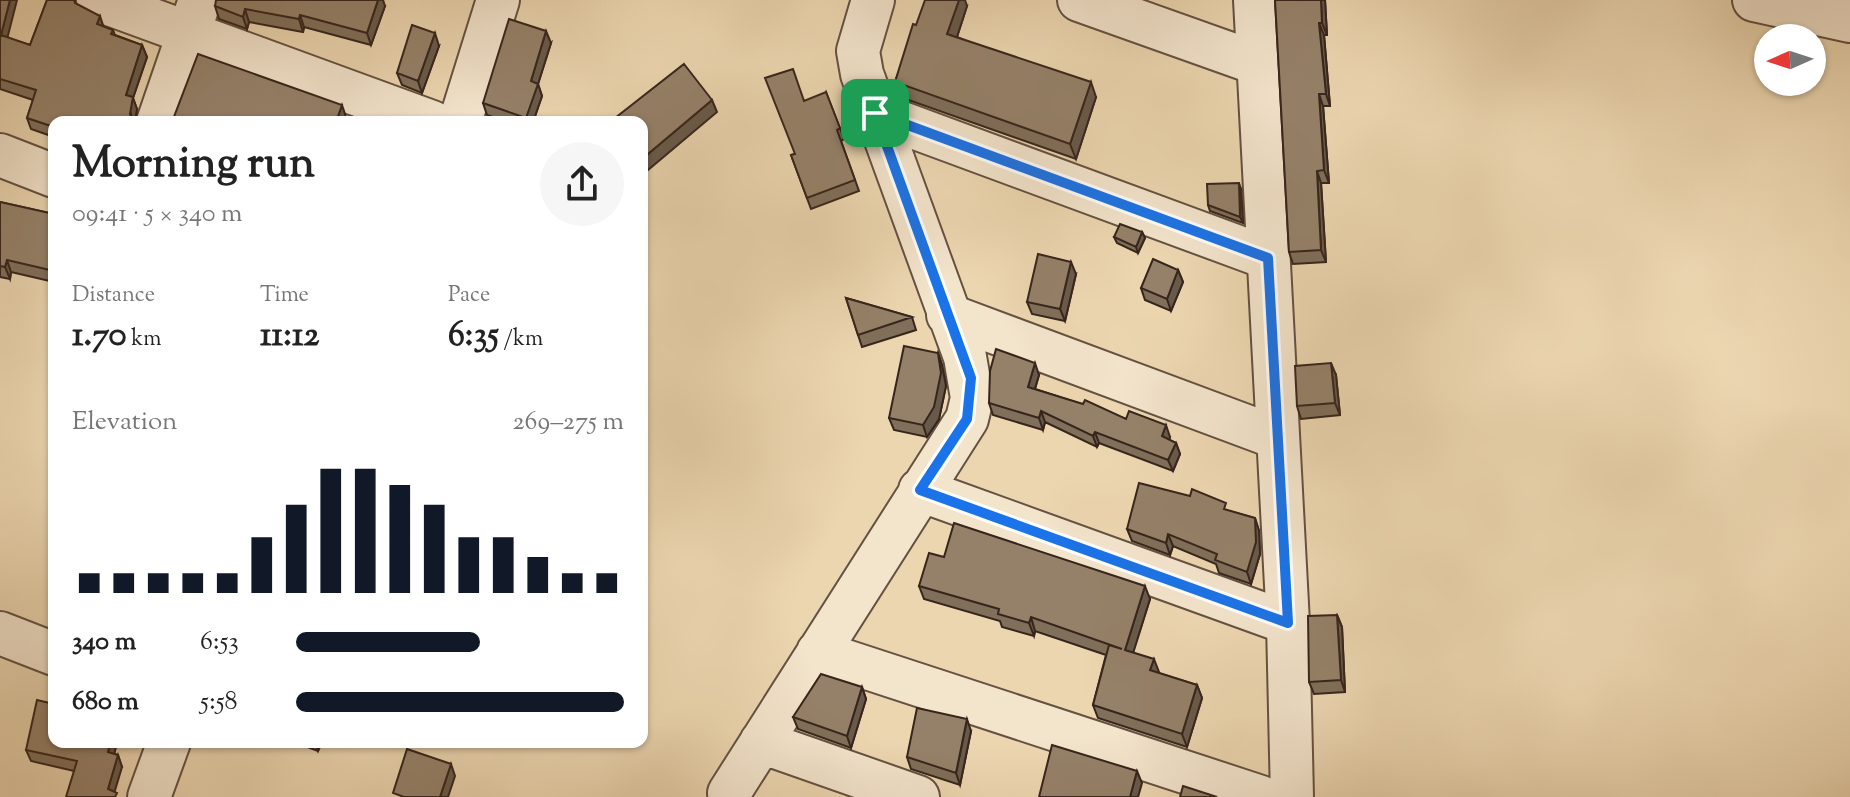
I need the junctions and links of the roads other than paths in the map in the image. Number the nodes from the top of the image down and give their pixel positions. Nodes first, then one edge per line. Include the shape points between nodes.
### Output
1 (98, 0) edge
2 (498, 0) edge
3 (873, 0) edge
4 (1079, 0) edge
5 (1255, 0) edge
6 (1754, 0) edge
7 (194, 17) edge
8 (1850, 21) edge
9 (1256, 63) junction
10 (875, 113) junction
11 (160, 116) edge
12 (418, 116) edge
13 (462, 116) edge
14 (0, 155) edge
15 (48, 174) edge
16 (1268, 258) junction
17 (948, 315) junction
18 (1278, 438) junction
19 (920, 490) junction
20 (1288, 623) junction
21 (0, 633) edge
22 (48, 652) edge
23 (818, 652) junction
24 (761, 742) junction
25 (167, 748) edge
26 (729, 793) dead end
27 (149, 797) edge
28 (918, 797) edge
29 (1261, 797) edge
30 (1292, 797) edge

1 - 7 street
2 - 13 street
3 - 10 street via 858,51
4 - 9 street
5 - 9 street
6 - 8 street
7 - 11 street
7 - 12 street
9 - 16 street
10 - 16 street
10 - 17 street
14 - 15 street
16 - 18 street
17 - 18 street
17 - 19 street via 968,367 972,398 967,419
18 - 20 street
19 - 20 street
19 - 23 street
20 - 30 street
21 - 22 street
23 - 24 street
23 - 29 street
24 - 26 street
24 - 28 street
25 - 27 street

